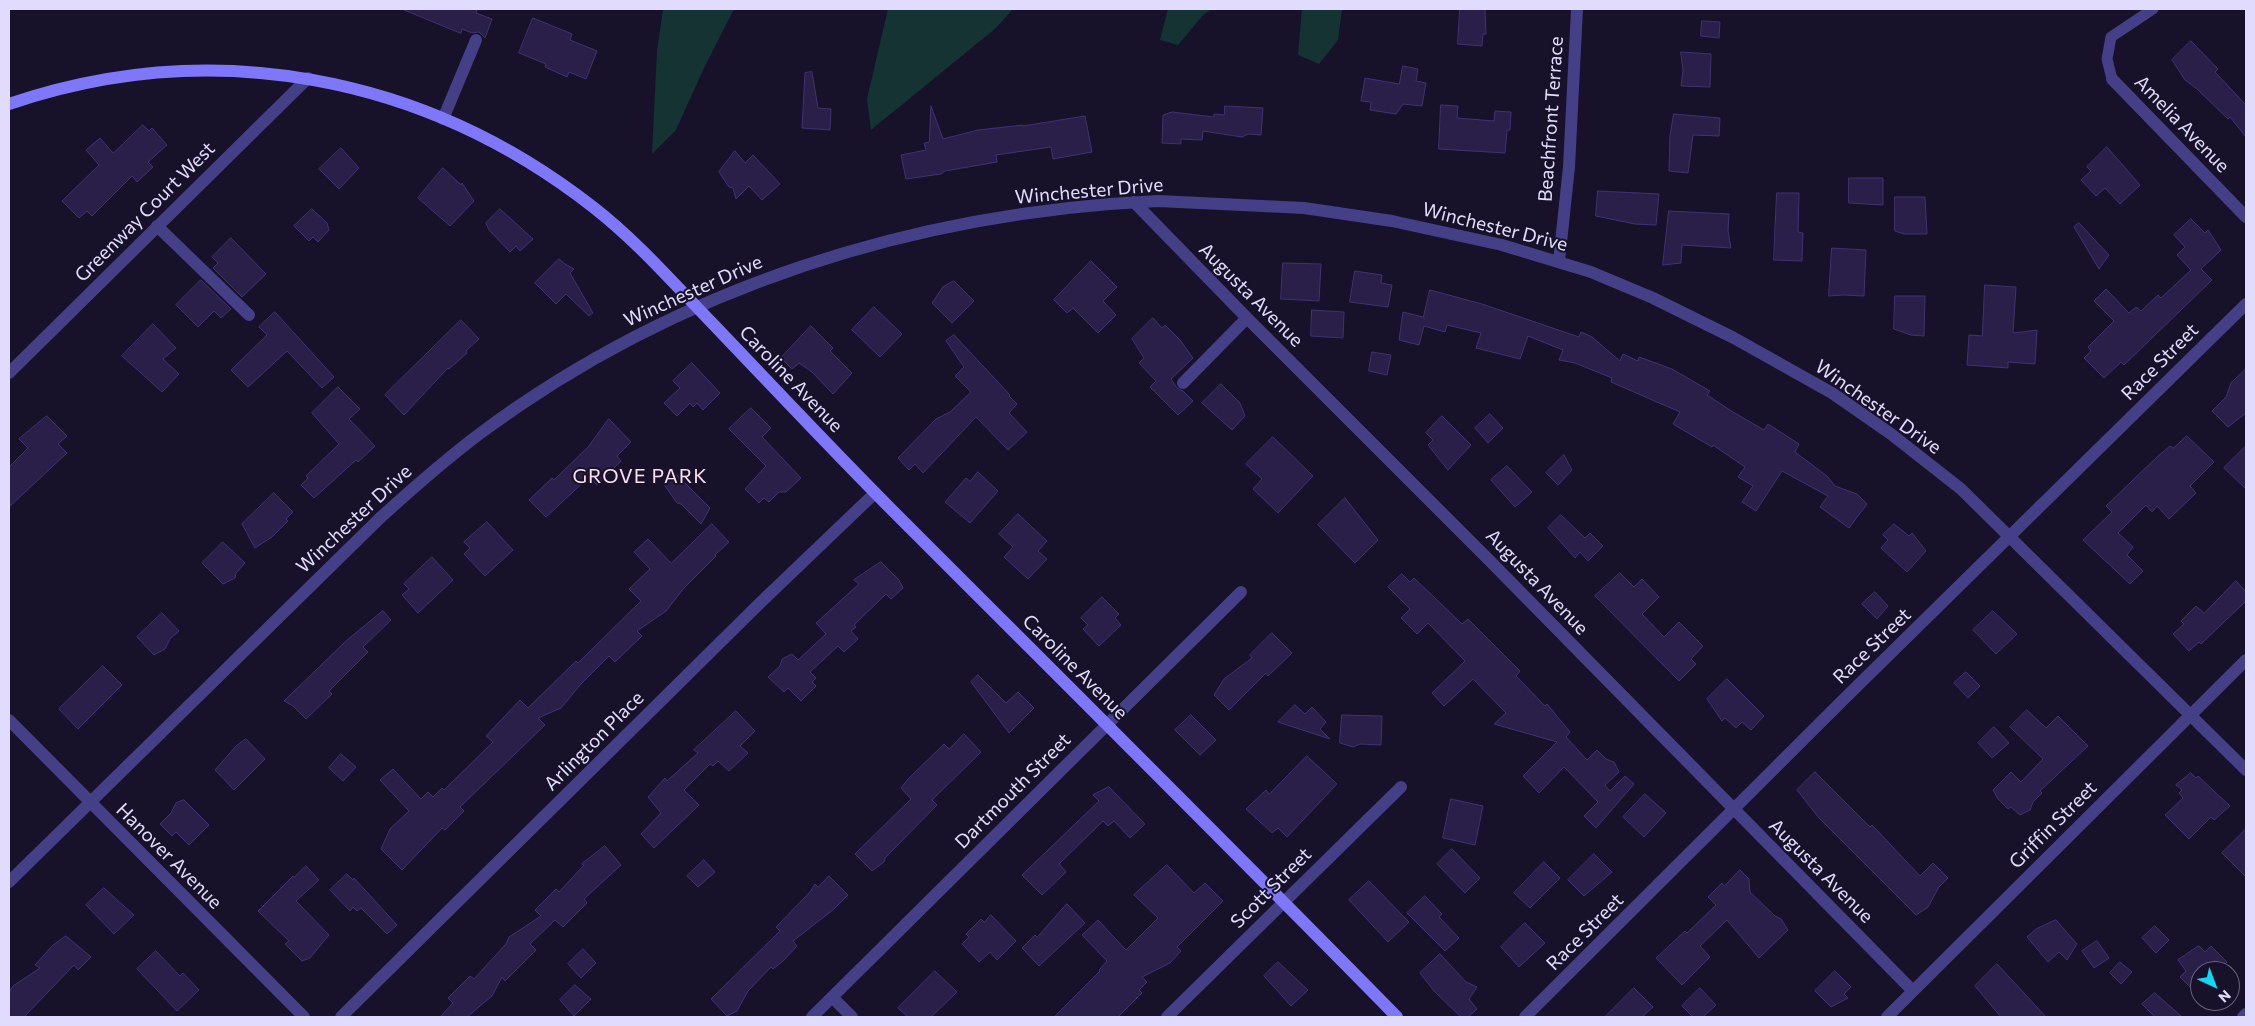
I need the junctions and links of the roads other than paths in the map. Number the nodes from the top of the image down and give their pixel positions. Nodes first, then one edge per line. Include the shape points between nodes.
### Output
1 (1576, 9) edge
2 (2153, 9) edge
3 (476, 40) dead end
4 (308, 78) junction
5 (2112, 79) joint
6 (9, 104) edge
7 (444, 119) junction
8 (1134, 202) junction
9 (2246, 217) edge
10 (157, 226) junction
11 (1558, 261) junction
12 (2246, 304) edge
13 (696, 306) junction
14 (249, 315) dead end
15 (1247, 318) junction
16 (9, 373) edge
17 (1183, 383) dead end
18 (875, 493) junction
19 (2010, 538) junction
20 (1241, 592) dead end
21 (2246, 660) edge
22 (2190, 715) junction
23 (9, 720) edge
24 (1106, 725) junction
25 (2246, 770) edge
26 (1401, 786) dead end
27 (89, 802) junction
28 (1734, 810) junction
29 (9, 882) edge
30 (1284, 902) junction
31 (1912, 990) junction
32 (832, 997) junction
33 (2246, 1014) edge
34 (304, 1017) edge
35 (341, 1017) edge
36 (812, 1017) edge
37 (852, 1017) edge
38 (1167, 1017) edge
39 (1397, 1017) edge
40 (1525, 1017) edge
41 (1887, 1017) edge
42 (2243, 1017) edge

1 - 11 street, Beachfront Terrace via 1569,166
2 - 5 lane via 2111,37 2107,59
3 - 7 street
4 - 6 street, Caroline Avenue via 184,70 81,83
4 - 7 street, Caroline Avenue via 355,89
4 - 10 street, Greenway Court West
5 - 9 street, Amelia Avenue
7 - 13 street, Caroline Avenue via 549,175 595,208 646,252
8 - 11 street, Winchester Drive via 1304,208 1392,221
8 - 13 street, Winchester Drive via 1051,210 908,236 769,277
8 - 15 street, Augusta Avenue
10 - 14 street
10 - 16 street, Greenway Court West
11 - 19 street, Winchester Drive via 1653,298 1734,338 1832,394 1890,434 1961,490
12 - 19 street, Race Street
13 - 18 street, Caroline Avenue
13 - 27 street, Winchester Drive via 565,377 483,432 430,473
15 - 17 street
15 - 28 street, Augusta Avenue
18 - 24 street, Caroline Avenue
18 - 35 street, Arlington Place
19 - 22 street, Winchester Drive
19 - 28 street, Race Street
20 - 24 street, Dartmouth Street
21 - 22 street, Griffin Street
22 - 25 street, Winchester Drive
22 - 31 street, Griffin Street
23 - 27 street, Hanover Avenue
24 - 30 street, Caroline Avenue
24 - 32 street, Dartmouth Street
26 - 30 street, Scott Street
27 - 29 street, Winchester Drive
27 - 34 street, Hanover Avenue
28 - 31 street, Augusta Avenue
28 - 40 street, Race Street
30 - 38 street, Scott Street
30 - 39 street, Caroline Avenue
31 - 41 street, Griffin Street
32 - 36 street, Dartmouth Street
32 - 37 street
33 - 42 street

